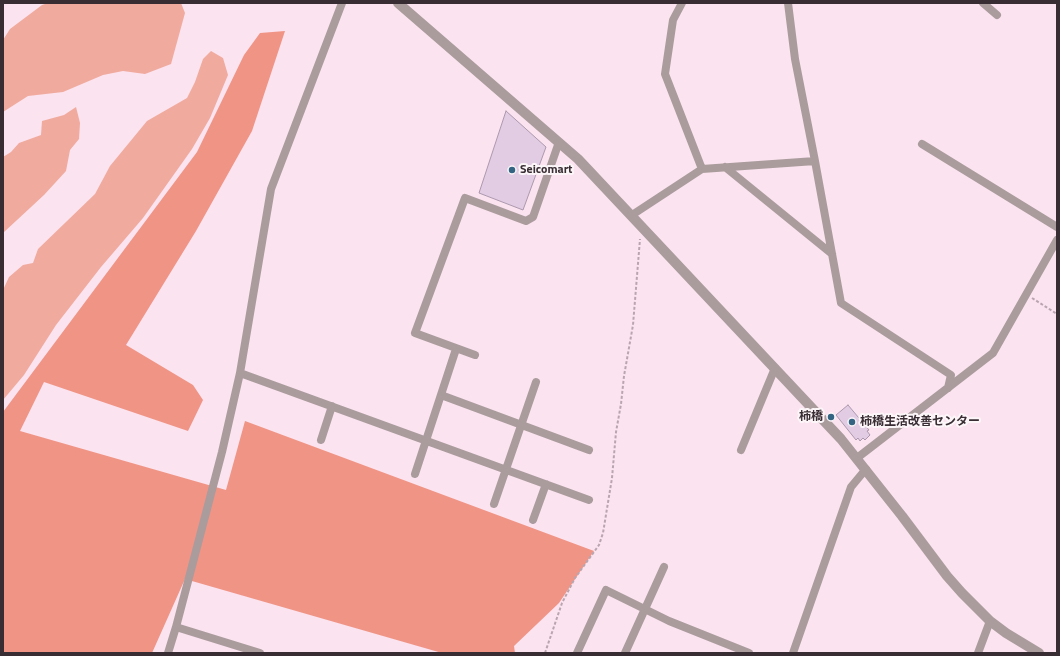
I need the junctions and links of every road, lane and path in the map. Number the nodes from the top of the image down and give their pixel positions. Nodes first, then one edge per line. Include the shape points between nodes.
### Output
1 (342, 3) edge
2 (398, 3) edge
3 (682, 3) edge
4 (788, 3) edge
5 (983, 3) edge
6 (997, 15) dead end
7 (559, 142) junction
8 (922, 144) dead end
9 (816, 161) junction
10 (725, 167) junction
11 (702, 169) junction
12 (632, 216) junction
13 (640, 224) junction
14 (1057, 227) edge
15 (1057, 240) edge
16 (832, 254) junction
17 (1026, 294) junction
18 (1057, 314) edge
19 (456, 349) junction
20 (475, 355) dead end
21 (775, 368) junction
22 (240, 372) junction
23 (536, 382) dead end
24 (948, 388) junction
25 (441, 394) junction
26 (332, 406) junction
27 (522, 424) junction
28 (321, 440) dead end
29 (426, 440) junction
30 (589, 450) dead end
31 (741, 450) dead end
32 (857, 458) junction
33 (866, 469) junction
34 (506, 470) junction
35 (415, 474) dead end
36 (546, 484) junction
37 (589, 500) dead end
38 (494, 504) dead end
39 (533, 520) dead end
40 (664, 567) dead end
41 (646, 609) junction
42 (990, 621) junction
43 (176, 627) junction
44 (168, 653) edge
45 (260, 653) edge
46 (545, 653) edge
47 (577, 653) edge
48 (625, 653) edge
49 (749, 653) edge
50 (793, 653) edge
51 (978, 653) edge
52 (1038, 653) edge

1 - 22 street via 271,189
2 - 7 street
3 - 11 street via 673,20 665,74
4 - 9 street via 795,59
5 - 6 street
7 - 12 street
7 - 19 street via 533,217 526,221 465,198 415,333
8 - 14 street
9 - 10 street
9 - 16 street
10 - 11 street
10 - 16 street
11 - 12 street
12 - 13 street
13 - 21 street
13 - 46 path via 632,325 603,533 599,545 575,578 562,603
15 - 17 street
16 - 24 street via 841,303 951,375
17 - 18 path
17 - 24 street via 993,353
19 - 20 street
19 - 25 street
21 - 31 street
21 - 32 street
22 - 26 street
22 - 43 street via 222,452
23 - 27 street
24 - 32 street
25 - 27 street
25 - 29 street
26 - 28 street
26 - 29 street
27 - 30 street
27 - 34 street
29 - 34 street
29 - 35 street
32 - 33 street
33 - 42 street via 947,576
33 - 50 street via 851,486
34 - 36 street
34 - 38 street
36 - 37 street
36 - 39 street
40 - 41 street
41 - 47 street via 606,590
41 - 48 street
41 - 49 street
42 - 51 street
42 - 52 street
43 - 44 street
43 - 45 street

